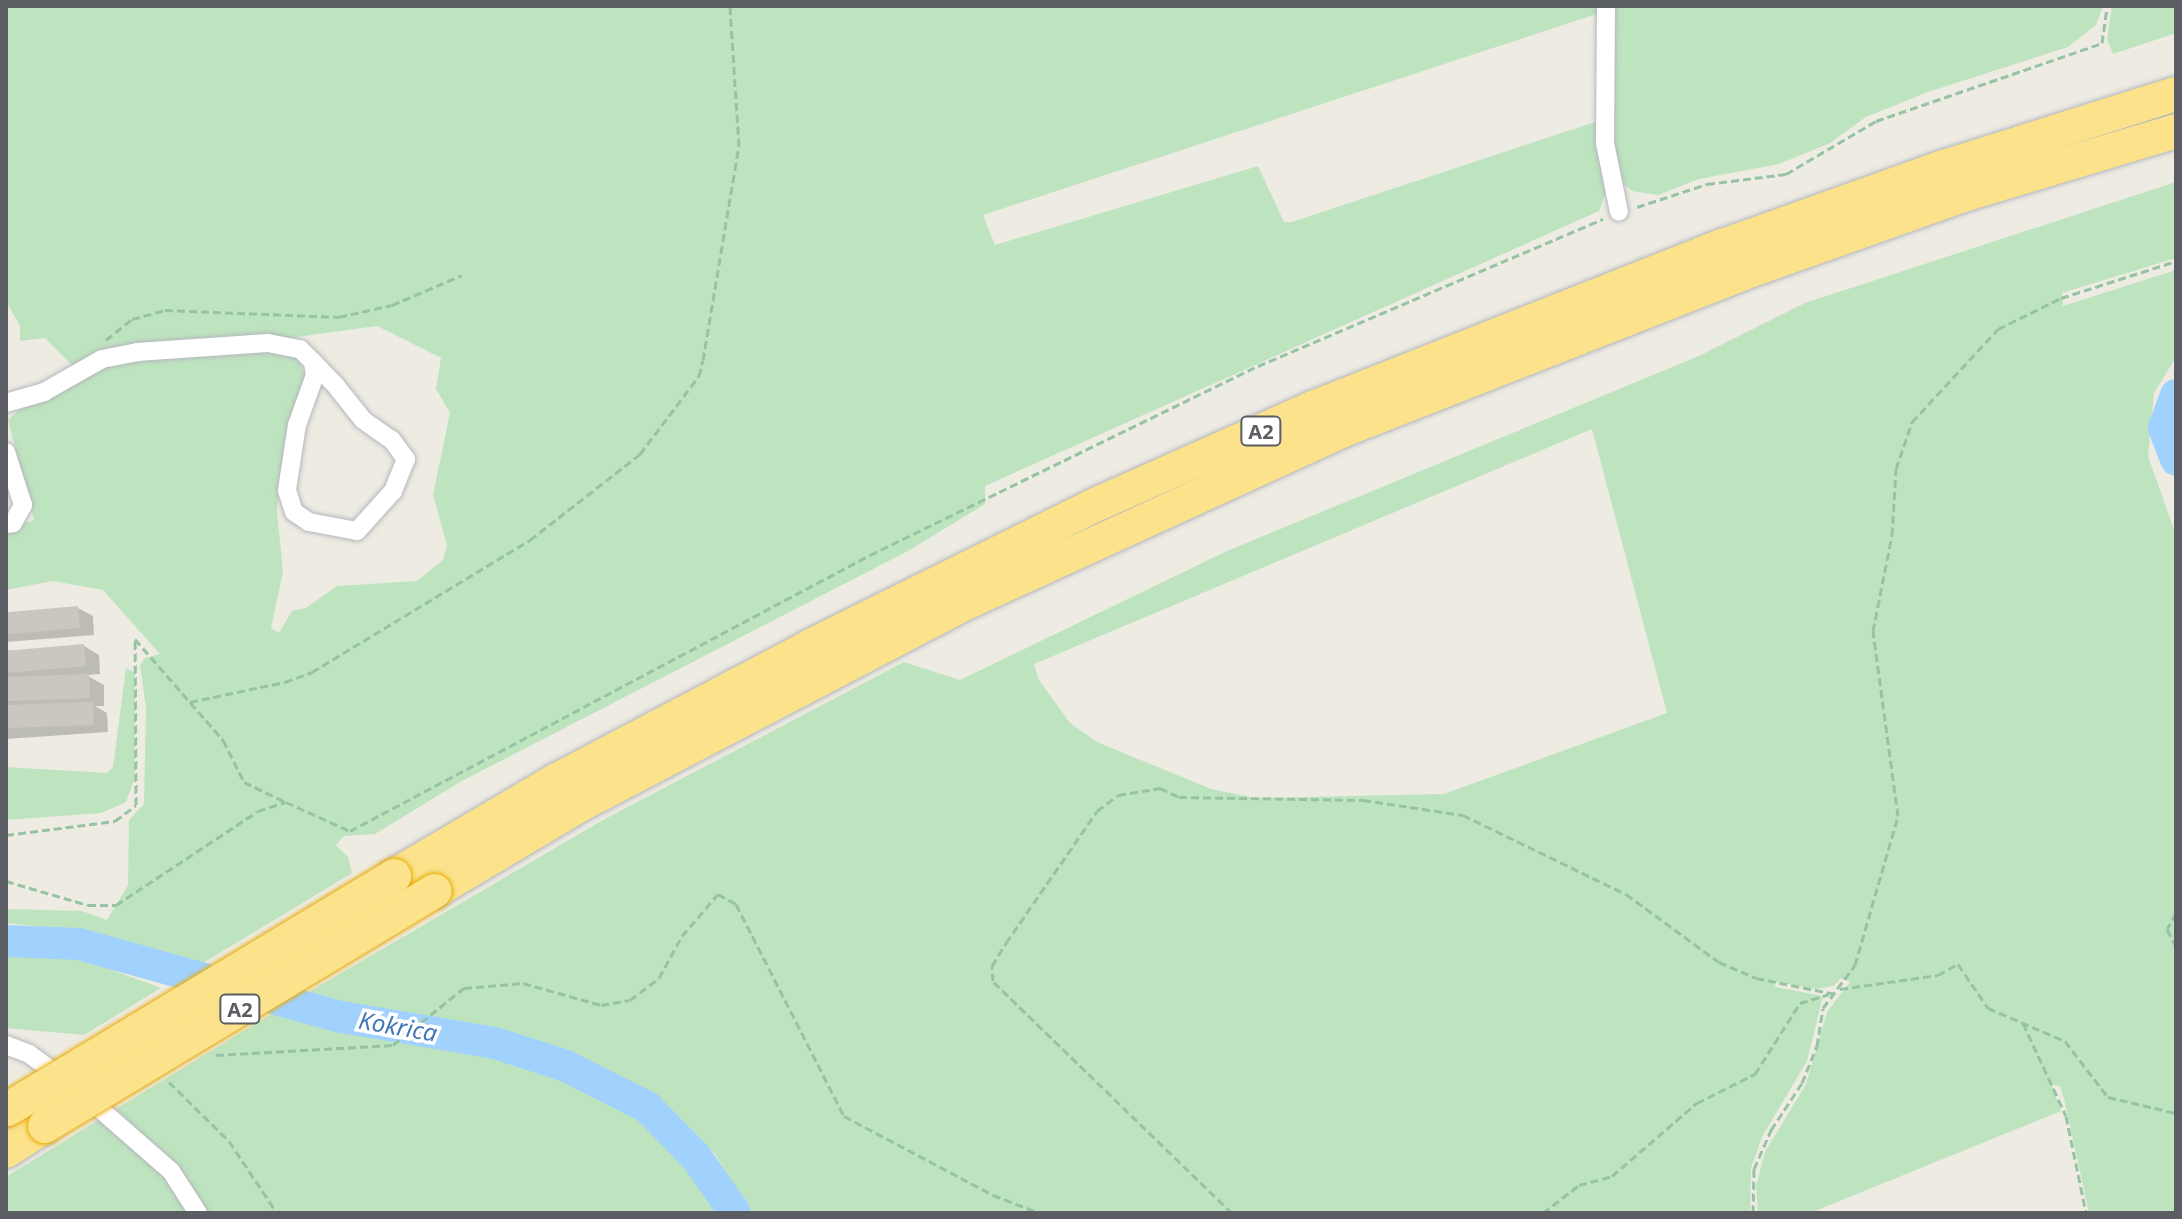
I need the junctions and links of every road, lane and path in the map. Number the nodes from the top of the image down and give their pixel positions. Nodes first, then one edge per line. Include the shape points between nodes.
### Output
1 (730, 6) edge
2 (1606, 6) edge
3 (2107, 6) edge
4 (2176, 94) edge
5 (2176, 131) edge
6 (1619, 212) junction
7 (2176, 261) edge
8 (462, 275) dead end
9 (313, 362) junction
10 (78, 368) junction
11 (6, 403) edge
12 (6, 452) edge
13 (6, 524) edge
14 (190, 702) junction
15 (286, 802) junction
16 (6, 835) edge
17 (6, 881) edge
18 (2176, 913) edge
19 (2176, 947) edge
20 (1838, 989) junction
21 (1834, 994) junction
22 (2023, 1023) junction
23 (6, 1045) edge
24 (214, 1055) dead end
25 (162, 1076) dead end
26 (7, 1110) edge
27 (2176, 1113) edge
28 (6, 1151) edge
29 (198, 1213) edge
30 (277, 1213) edge
31 (1040, 1213) edge
32 (1232, 1213) edge
33 (1543, 1213) edge
34 (1753, 1213) edge
35 (2086, 1213) edge

1 - 14 path via 739,146 703,360 699,376 640,454 530,540 312,672
2 - 6 street via 1605,143
3 - 6 path via 2102,43 1876,121 1786,174 1707,184
4 - 26 highway, A2, bridge via 1944,167 1723,246 1313,408 1095,505 559,779
5 - 28 highway, A2, bridge via 1966,194 1760,267 1346,429 970,601 585,802
6 - 15 path via 1258,366 884,548 376,820 350,831
7 - 20 path via 2061,298 1998,329 1912,422 1896,469 1892,535 1873,631 1898,816 1855,965
8 - 10 path via 392,305 339,317 165,310 132,319
9 - 9 street via 315,375 297,425 287,490 294,512 309,522 357,531 393,491 406,459 392,440 363,420
9 - 10 street via 300,349 268,343 137,352
10 - 11 street via 44,392
12 - 13 street via 23,505 13,523
14 - 15 path via 223,740 244,782
14 - 16 path via 135,639 136,805 115,821
15 - 17 path via 223,832 116,905 88,905
18 - 19 path via 2167,929
20 - 21 path
20 - 22 path via 1938,975 1958,964 1988,1008
21 - 32 path via 1756,978 1719,962 1626,894 1463,815 1363,800 1179,797 1160,788 1118,795 1097,811 1006,943 992,966 993,981
21 - 33 path via 1800,1003 1755,1074 1697,1103 1612,1176 1579,1185
21 - 34 path via 1823,1008 1817,1046 1802,1083 1771,1130 1754,1169
22 - 27 path via 2065,1041 2108,1097
22 - 35 path via 2062,1104
23 - 29 street via 29,1054 112,1116 171,1171
24 - 31 path via 393,1045 464,988 523,983 601,1005 630,1000 659,978 682,936 718,894 736,904 844,1116 993,1195
25 - 30 path via 229,1141

